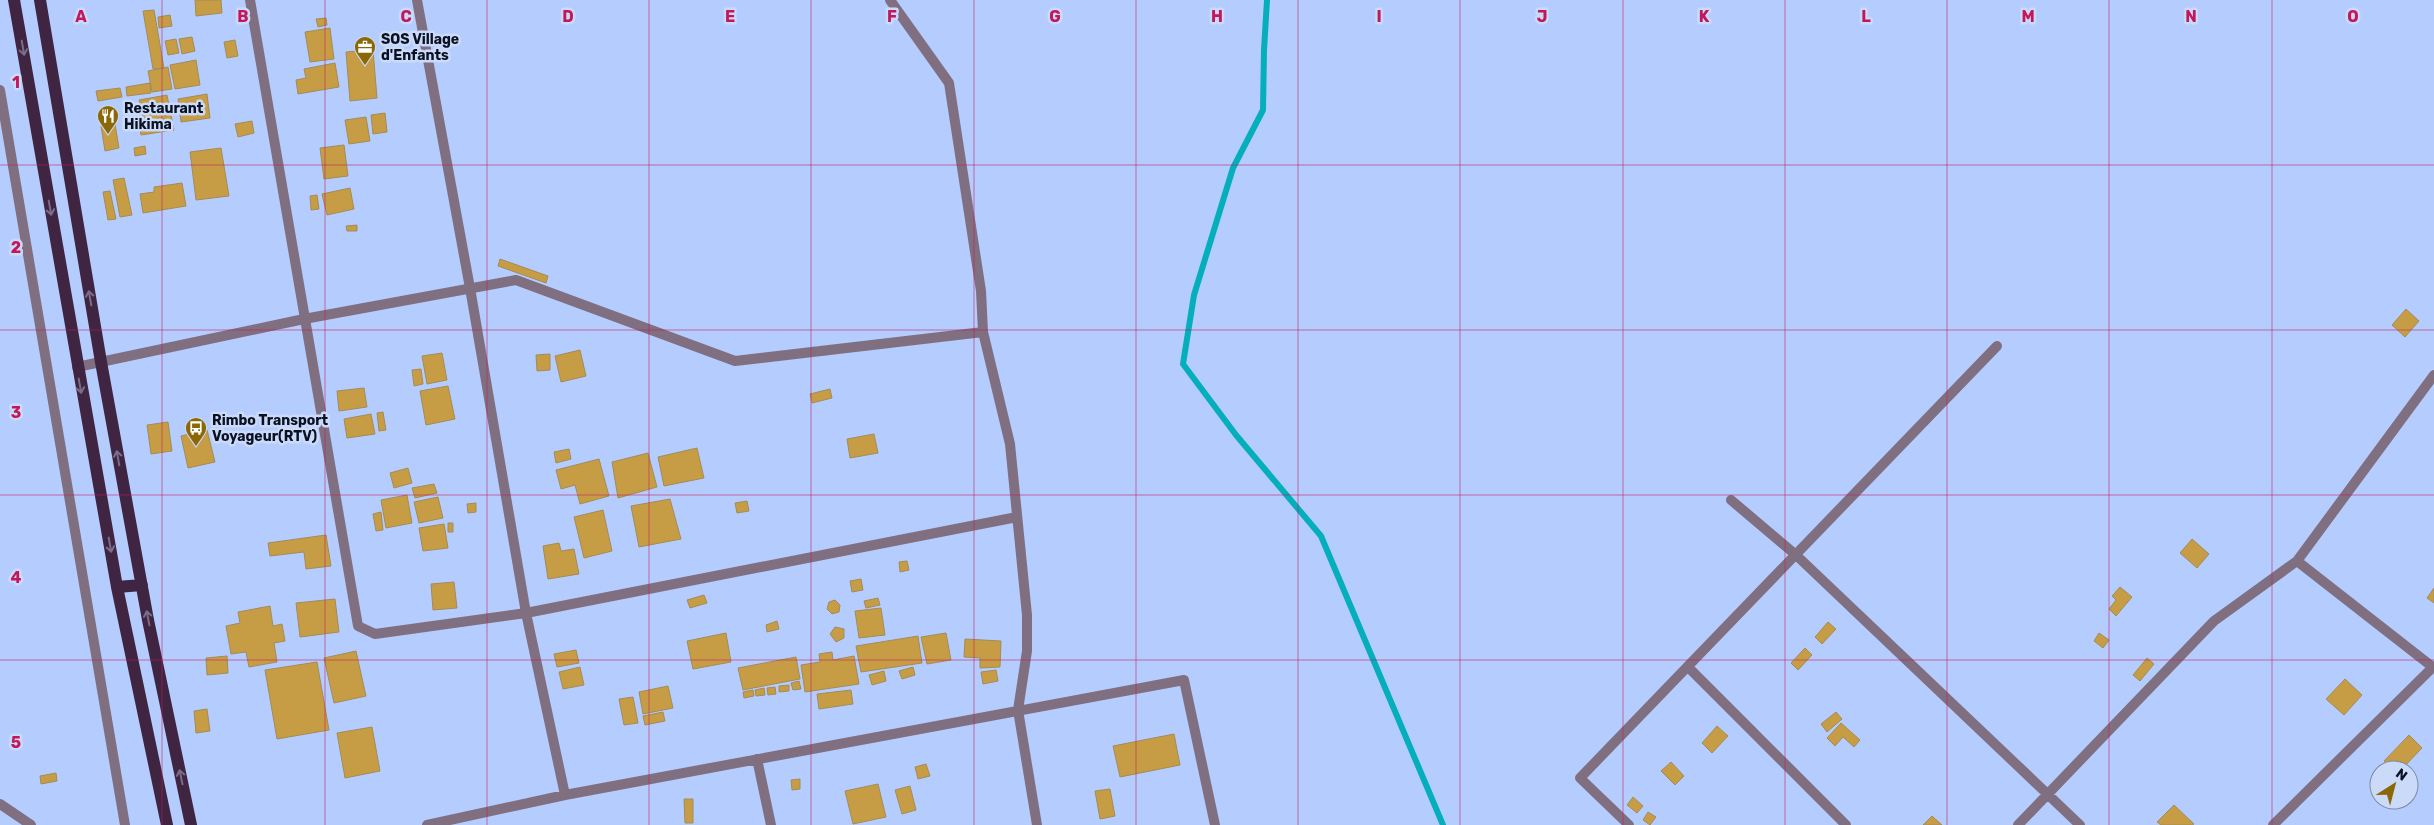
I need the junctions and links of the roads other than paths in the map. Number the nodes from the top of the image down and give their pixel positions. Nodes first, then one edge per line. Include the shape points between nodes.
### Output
1 (14, 0) edge
2 (40, 0) edge
3 (250, 0) edge
4 (417, 0) edge
5 (890, 0) edge
6 (0, 90) edge
7 (470, 288) junction
8 (304, 319) junction
9 (983, 332) junction
10 (1997, 346) dead end
11 (101, 362) junction
12 (77, 367) junction
13 (2434, 375) edge
14 (1731, 500) dead end
15 (1018, 517) junction
16 (1796, 555) junction
17 (2297, 561) junction
18 (142, 585) junction
19 (117, 588) junction
20 (526, 613) junction
21 (1688, 667) junction
22 (2434, 668) edge
23 (1018, 710) junction
24 (757, 759) junction
25 (2049, 794) junction
26 (565, 795) junction
27 (0, 804) edge
28 (31, 825) edge
29 (125, 825) edge
30 (167, 825) edge
31 (191, 825) edge
32 (427, 825) edge
33 (771, 825) edge
34 (1037, 825) edge
35 (1215, 825) edge
36 (1629, 825) edge
37 (1846, 825) edge
38 (2018, 825) edge
39 (2080, 825) edge
40 (2274, 825) edge

1 -> 12 main road
11 -> 2 main road
3 - 8 street
4 - 7 street
5 - 9 street via 949,83 981,291
6 - 29 street
7 - 8 street
7 - 9 street via 516,280 735,361
7 - 20 street
8 - 11 street
8 - 20 street via 358,626 375,634
9 - 15 street via 1010,444
10 - 16 street
11 - 12 street
18 -> 11 main road
12 -> 19 main road
13 - 17 street
14 - 16 street
15 - 20 street
15 - 23 street via 1027,651
16 - 21 street
16 - 25 street
17 - 22 street
17 - 25 street via 2214,621
18 - 19 main road
31 -> 18 main road
19 - 30 main road
20 - 26 street
21 - 36 street via 1580,778
21 - 37 street
22 - 40 street
23 - 24 street
23 - 34 street
23 - 35 street via 1184,680
24 - 26 street
24 - 33 street
25 - 38 street
25 - 39 street
26 - 32 street
27 - 28 street

